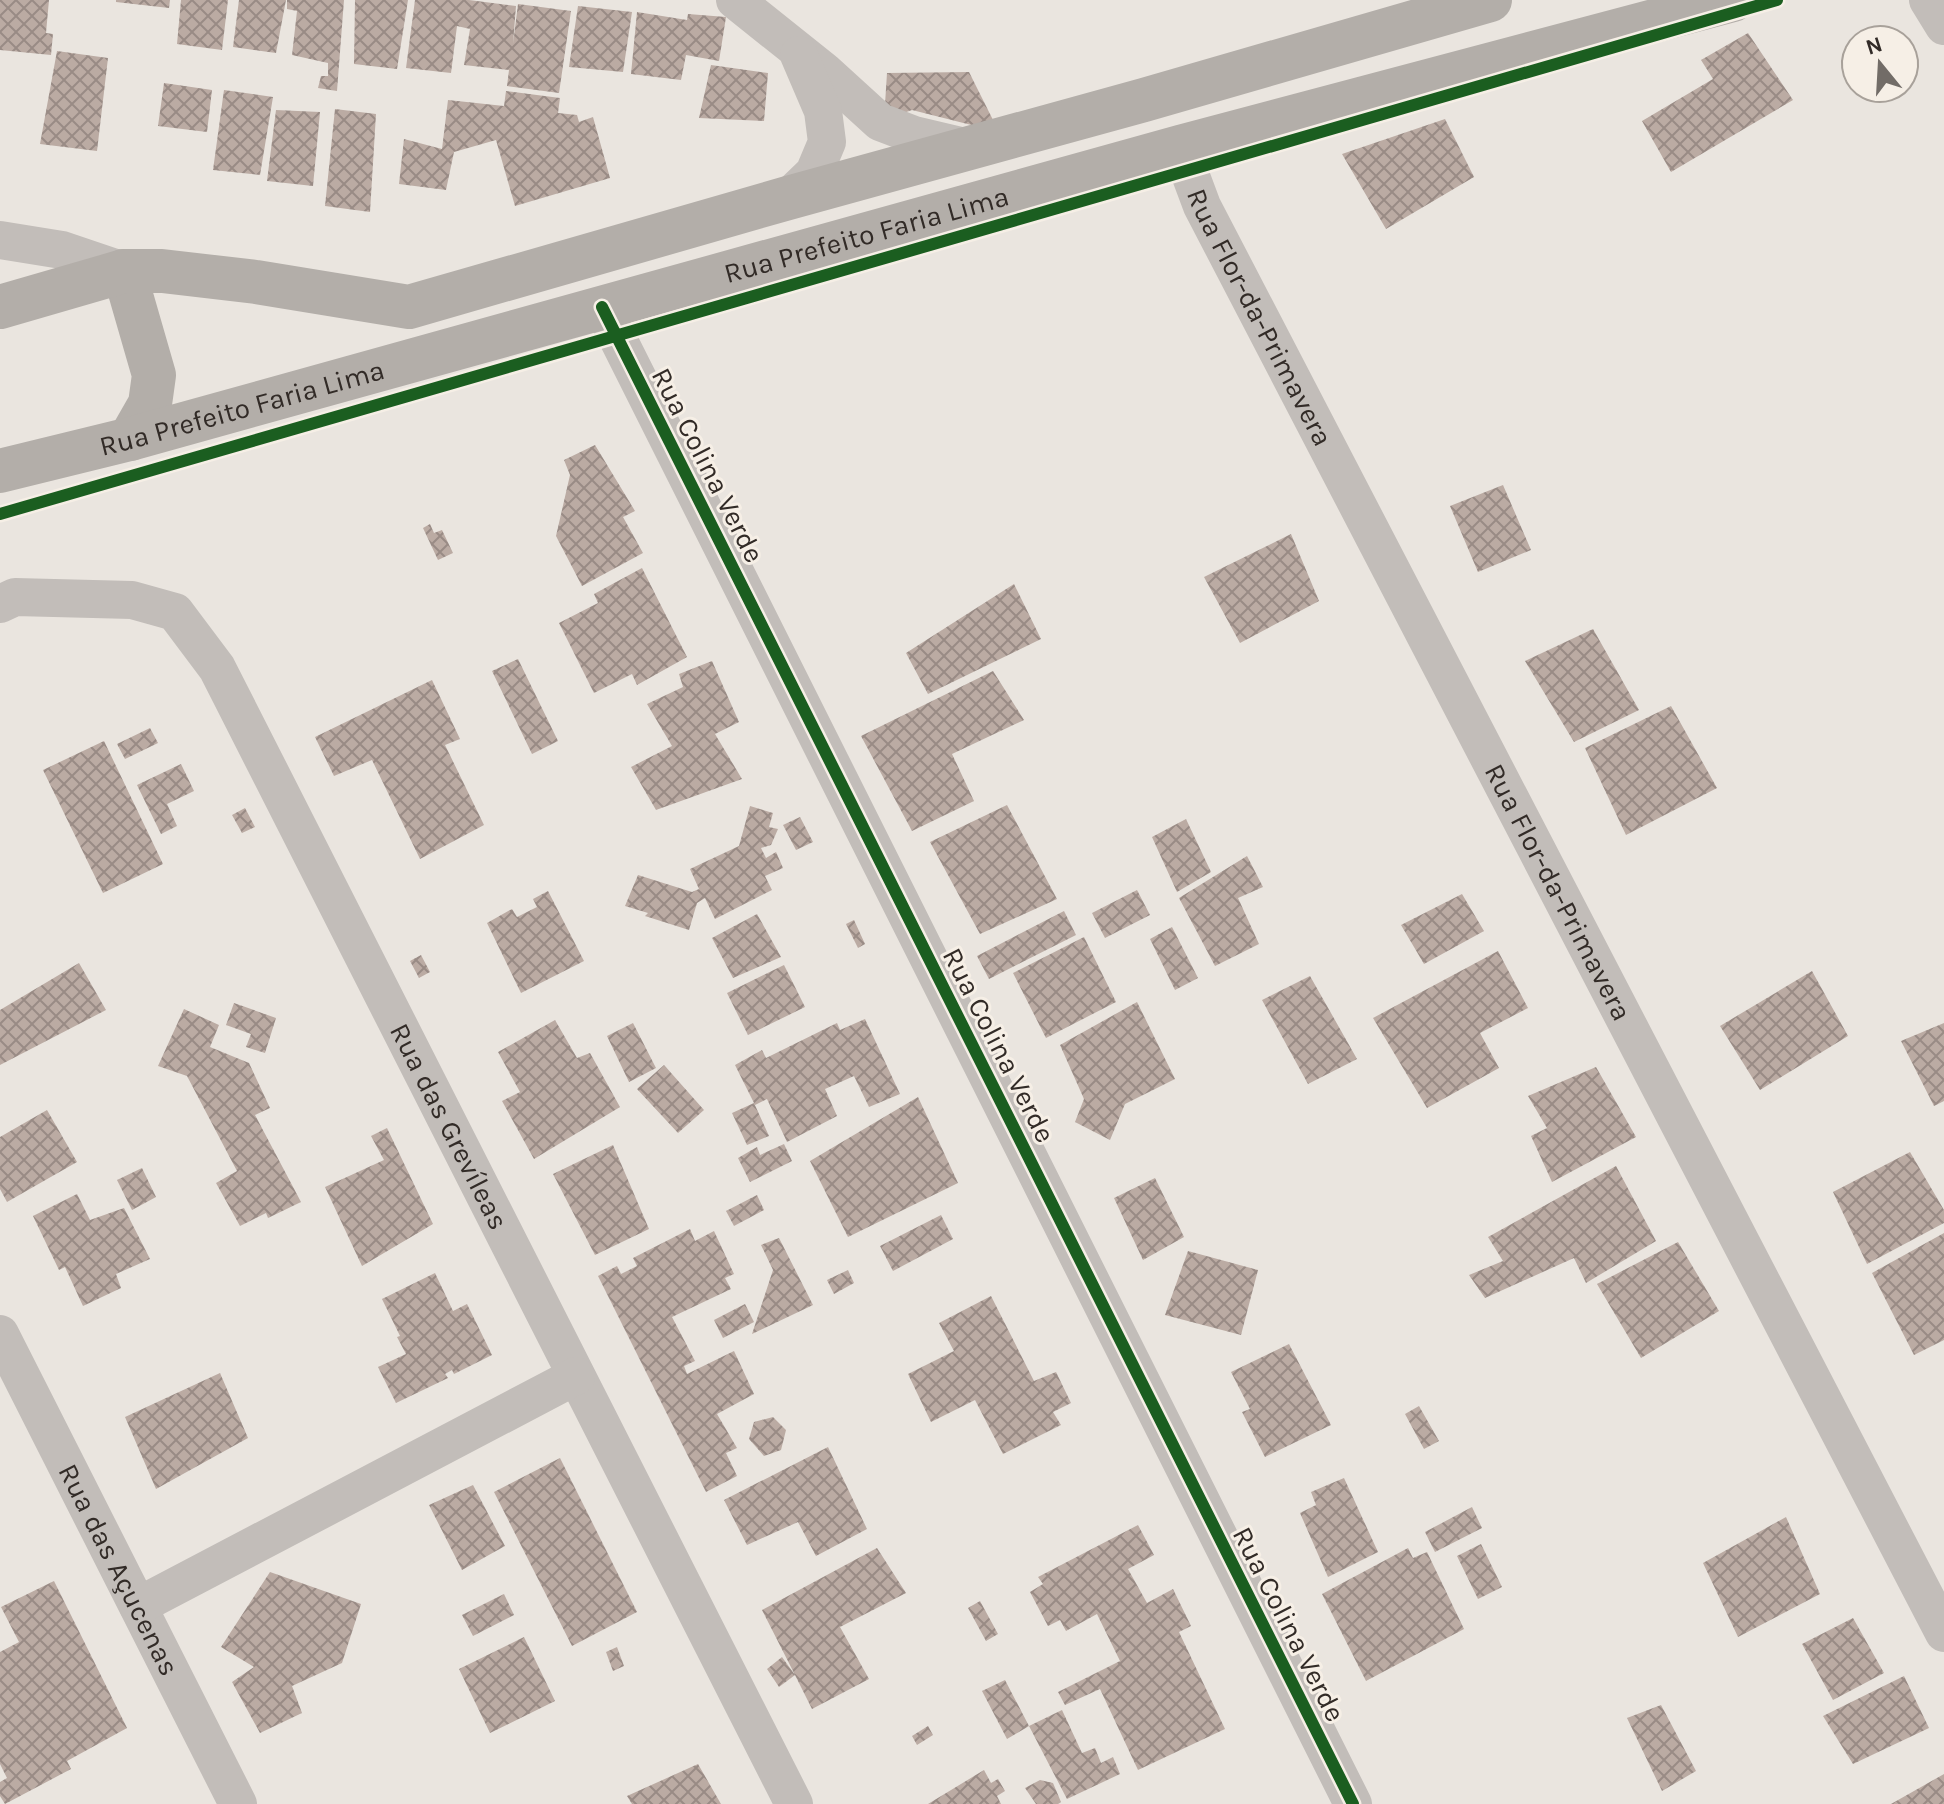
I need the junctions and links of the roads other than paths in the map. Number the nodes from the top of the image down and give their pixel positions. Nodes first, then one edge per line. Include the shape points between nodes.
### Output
1 (735, 0) edge
2 (1490, 0) edge
3 (1733, 0) edge
4 (1928, 0) edge
5 (1944, 26) edge
6 (796, 49) junction
7 (1180, 147) junction
8 (969, 148) junction
9 (788, 198) junction
10 (0, 240) edge
11 (124, 271) junction
12 (45, 293) junction
13 (0, 307) edge
14 (602, 307) junction
15 (0, 339) edge
16 (130, 439) junction
17 (0, 471) edge
18 (0, 604) edge
19 (0, 1334) edge
20 (576, 1376) junction
21 (138, 1606) junction
22 (1944, 1633) edge
23 (238, 1804) edge
24 (794, 1804) edge
25 (1353, 1804) edge

1 - 6 street
2 - 8 main road, Rua Prefeito Faria Lima
3 - 7 main road, Rua Prefeito Faria Lima
4 - 5 street
6 - 8 street via 880,122
6 - 9 street via 823,111 827,142 814,173
7 - 14 main road, Rua Prefeito Faria Lima
7 - 22 street, Rua Flor-da-Primavera via 1202,206
8 - 9 main road, Rua Prefeito Faria Lima
9 - 11 main road, Rua Prefeito Faria Lima via 409,307 256,282
10 - 11 street via 62,250
11 - 12 main road, Rua Prefeito Faria Lima
11 - 16 main road via 154,375 150,404
12 - 13 main road, Rua Prefeito Faria Lima
12 - 15 main road via 20,325
14 - 16 main road, Rua Prefeito Faria Lima
14 - 25 street, Rua Colina Verde
16 - 17 main road, Rua Prefeito Faria Lima
18 - 20 street, Rua das Grevíleas via 15,597 132,600 175,612 217,668
19 - 21 street, Rua das Açucenas
20 - 21 street
20 - 24 street, Rua das Grevíleas
21 - 23 street, Rua das Açucenas

